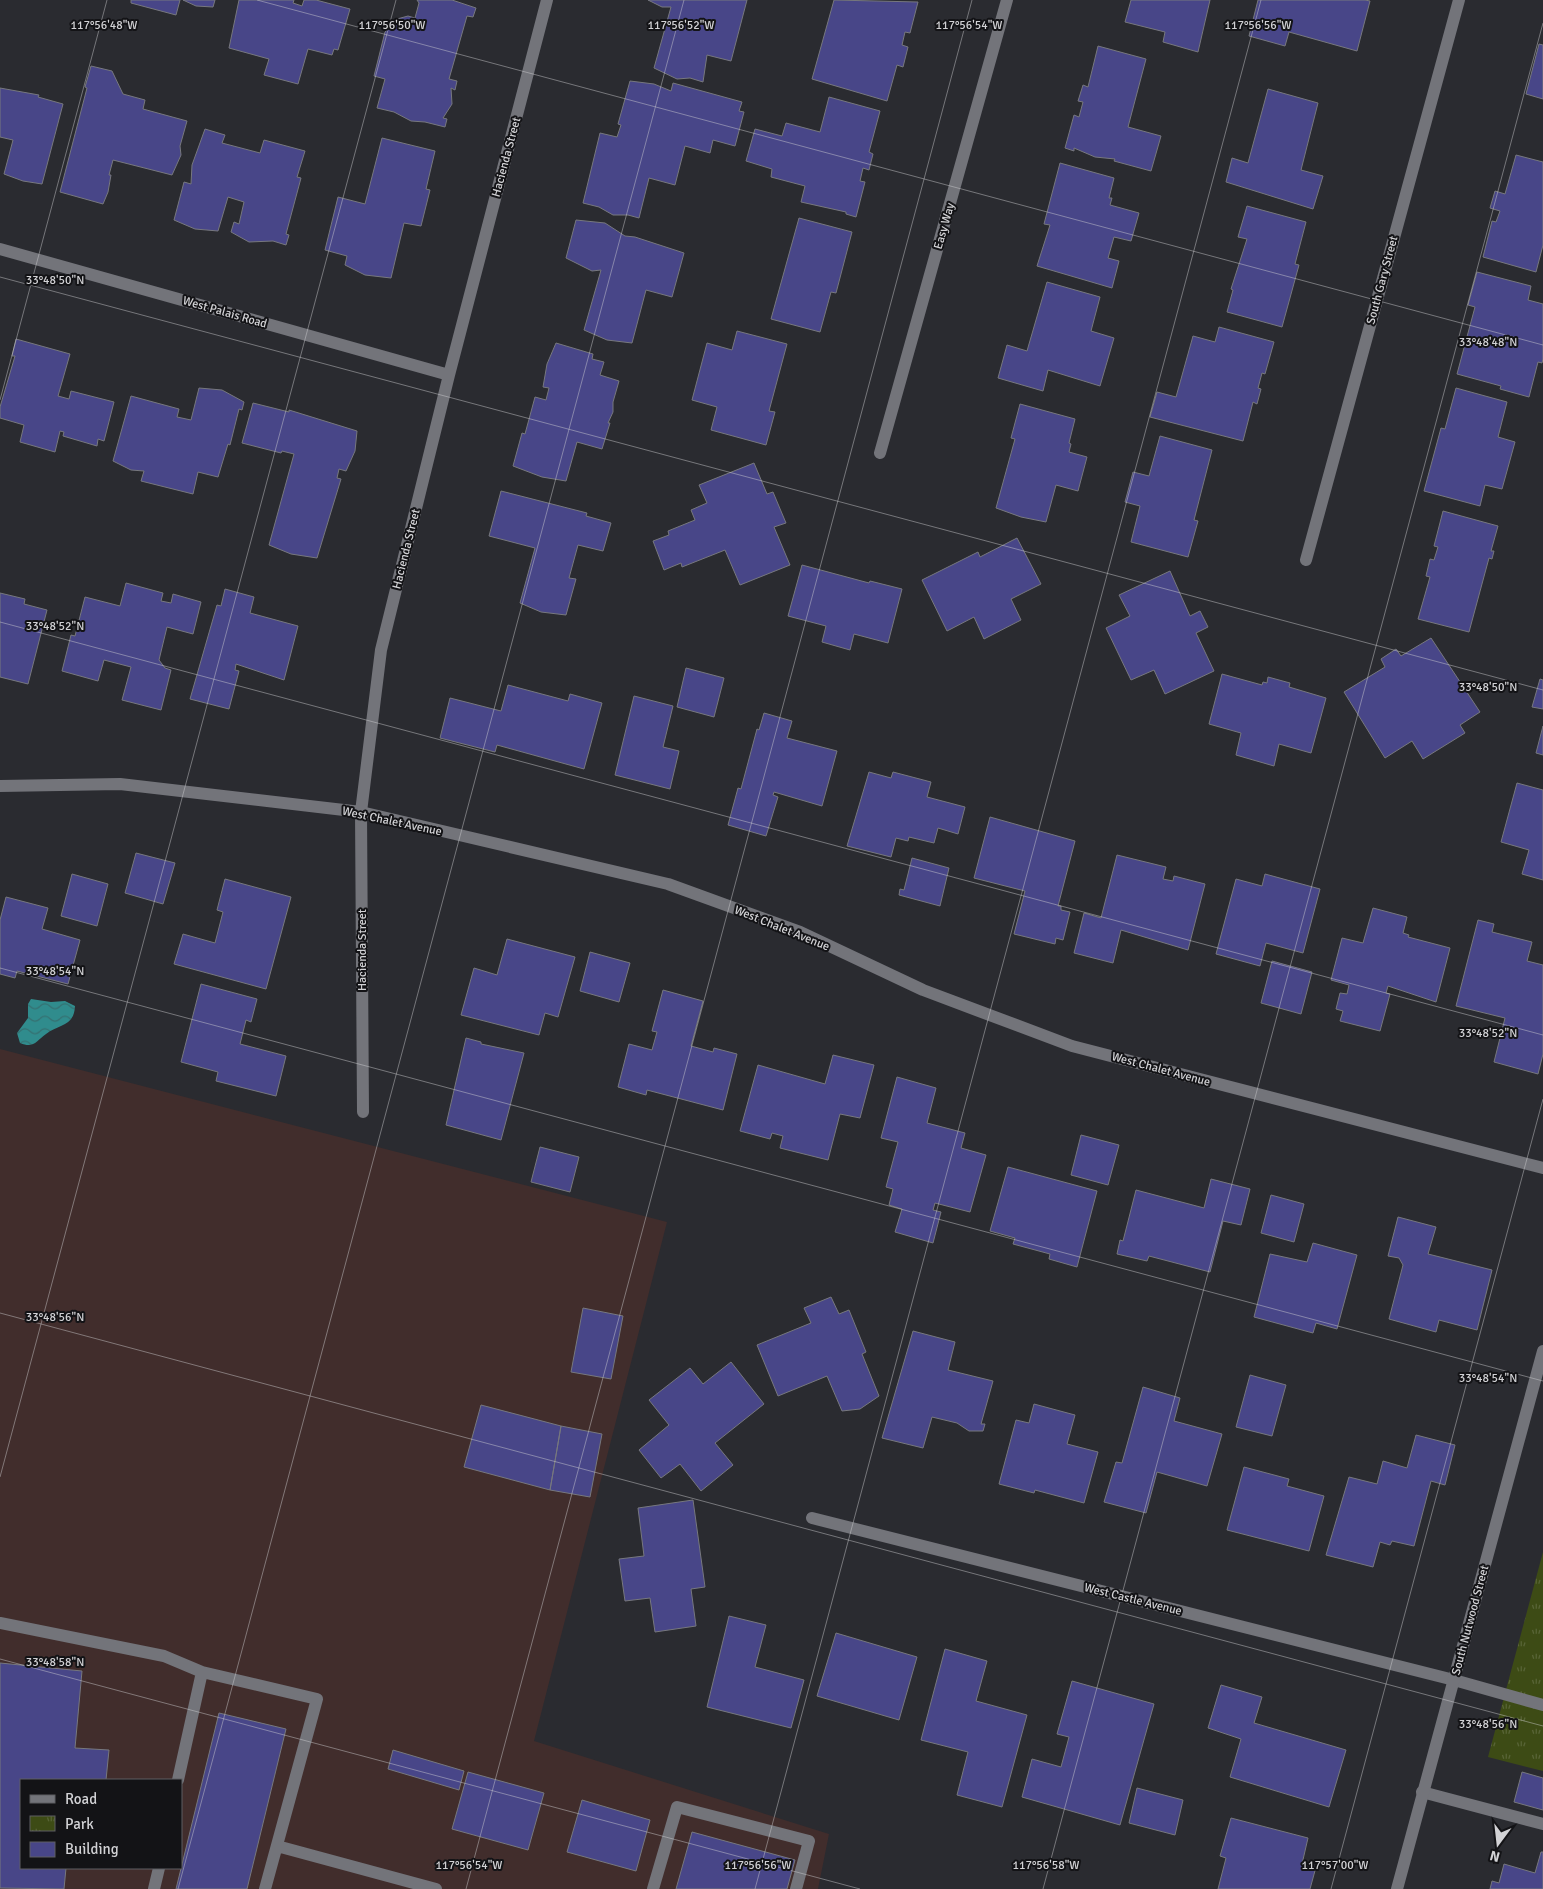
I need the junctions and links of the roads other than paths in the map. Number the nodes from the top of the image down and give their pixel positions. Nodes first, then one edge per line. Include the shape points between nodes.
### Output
1 (547, 0) edge
2 (1007, 0) edge
3 (1459, 0) edge
4 (0, 249) edge
5 (449, 375) junction
6 (880, 453) dead end
7 (1306, 560) dead end
8 (0, 786) edge
9 (361, 812) junction
10 (363, 1112) dead end
11 (1543, 1168) edge
12 (1543, 1351) edge
13 (812, 1518) dead end
14 (0, 1623) edge
15 (202, 1672) junction
16 (1454, 1680) junction
17 (1543, 1705) edge
18 (178, 1779) edge
19 (1422, 1792) junction
20 (1543, 1824) edge
21 (277, 1846) junction
22 (158, 1869) edge
23 (154, 1889) edge
24 (265, 1889) edge
25 (436, 1889) edge
26 (653, 1889) edge
27 (796, 1889) edge
28 (1397, 1889) edge

1 - 5 street, Hacienda Street
2 - 6 street, Easy Way
3 - 7 street, South Gary Street
4 - 5 street, West Palais Road
5 - 9 street, Hacienda Street via 381,650
8 - 9 street, West Chalet Avenue via 120,784
9 - 10 street, Hacienda Street
9 - 11 street, West Chalet Avenue via 668,884 800,932 923,990 1072,1046
12 - 16 street, South Nutwood Street
13 - 16 street, West Castle Avenue
14 - 15 street via 164,1656
15 - 18 street
15 - 21 street via 317,1699
16 - 17 street, West Castle Avenue
16 - 19 street, South Nutwood Street
19 - 20 street
19 - 28 street, South Nutwood Street
21 - 24 street
21 - 25 street
22 - 23 street
26 - 27 street via 676,1807 809,1841

